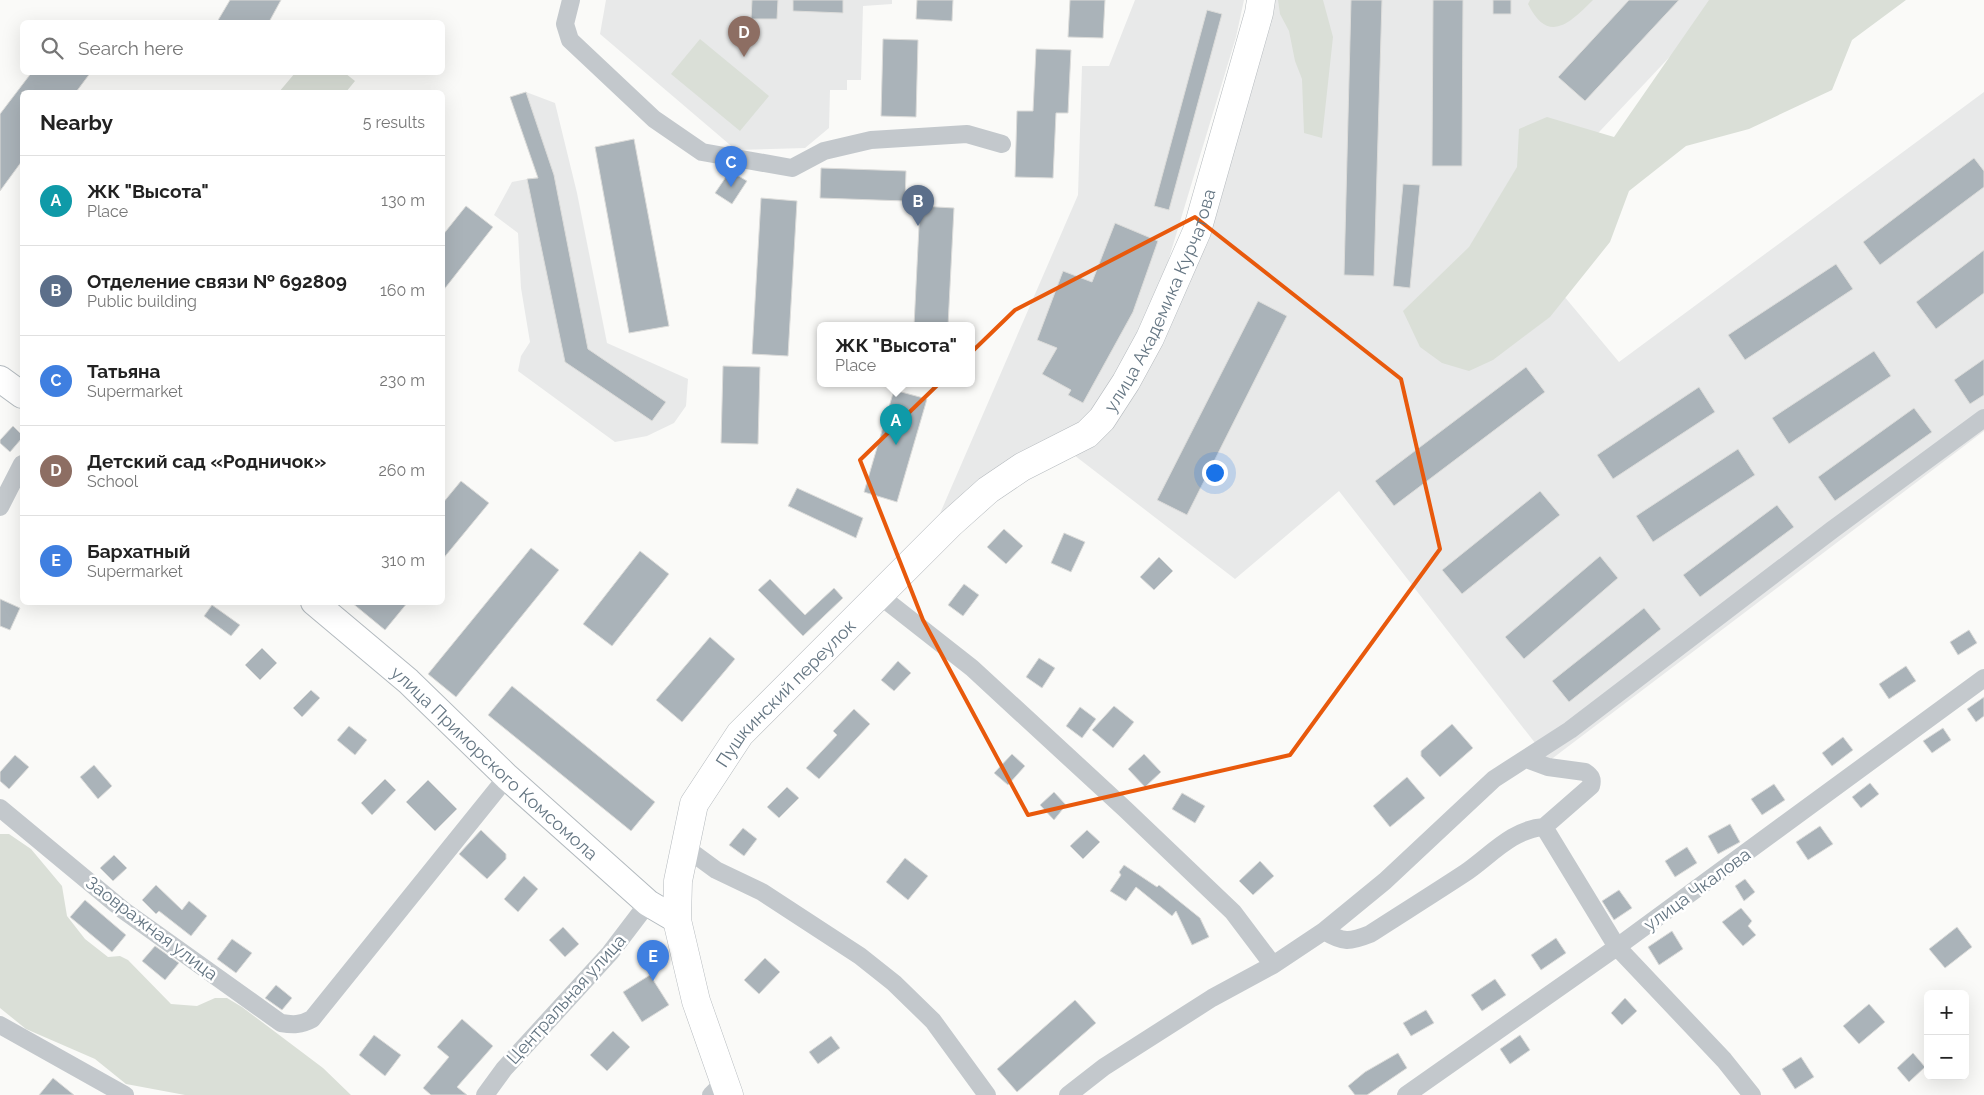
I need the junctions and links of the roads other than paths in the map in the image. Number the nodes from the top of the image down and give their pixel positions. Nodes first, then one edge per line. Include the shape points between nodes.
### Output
1 (571, 0) edge
2 (1261, 0) edge
3 (1002, 144) dead end
4 (0, 379) edge
5 (20, 394) edge
6 (1984, 418) edge
7 (20, 468) edge
8 (0, 507) edge
9 (950, 524) joint
10 (878, 595) junction
11 (318, 605) edge
12 (1984, 678) edge
13 (1526, 759) junction
14 (507, 777) junction
15 (0, 808) edge
16 (1544, 827) junction
17 (686, 848) junction
18 (648, 903) junction
19 (677, 908) junction
20 (1324, 931) junction
21 (1617, 947) junction
22 (1272, 965) junction
23 (0, 1025) edge
24 (721, 1091) edge
25 (125, 1095) edge
26 (485, 1095) edge
27 (987, 1095) edge
28 (1068, 1095) edge
29 (1406, 1095) edge
30 (1752, 1095) edge

1 - 3 street via 565,24 570,40 654,118 702,152 792,168 824,151 871,140 967,134
2 - 9 main road, улица Академика Курчатова via 1197,231 1173,290 1126,382 1102,419 1087,434 1022,467 988,490
4 - 5 street
6 - 13 street via 1570,730
7 - 8 street
9 - 10 main road, Пушкинский переулок
10 - 17 main road, Пушкинский переулок via 740,734 694,804
10 - 22 street via 972,668 1126,809 1233,912
11 - 14 street, улица Приморского Комсомола via 408,681
12 - 21 street, улица Чкалова
13 - 16 street via 1548,767 1585,772 1592,779 1591,786
13 - 20 street via 1479,790 1385,881
14 - 15 street, Заовражная улица via 312,1019 292,1025 281,1023 123,910
14 - 18 street, улица Приморского Комсомола
16 - 20 street via 1525,831 1508,841 1370,934 1354,940 1339,940
16 - 21 street
17 - 19 main road, Пушкинский переулок
17 - 27 street via 716,870 762,892 860,956 894,983 933,1021
18 - 19 street, улица Приморского Комсомола
18 - 26 street, Центральная улица via 610,954 504,1069
19 - 24 main road via 696,1001
20 - 22 street
21 - 29 street, улица Чкалова
21 - 30 street via 1724,1060
22 - 28 street via 1212,998 1104,1067
23 - 25 street

